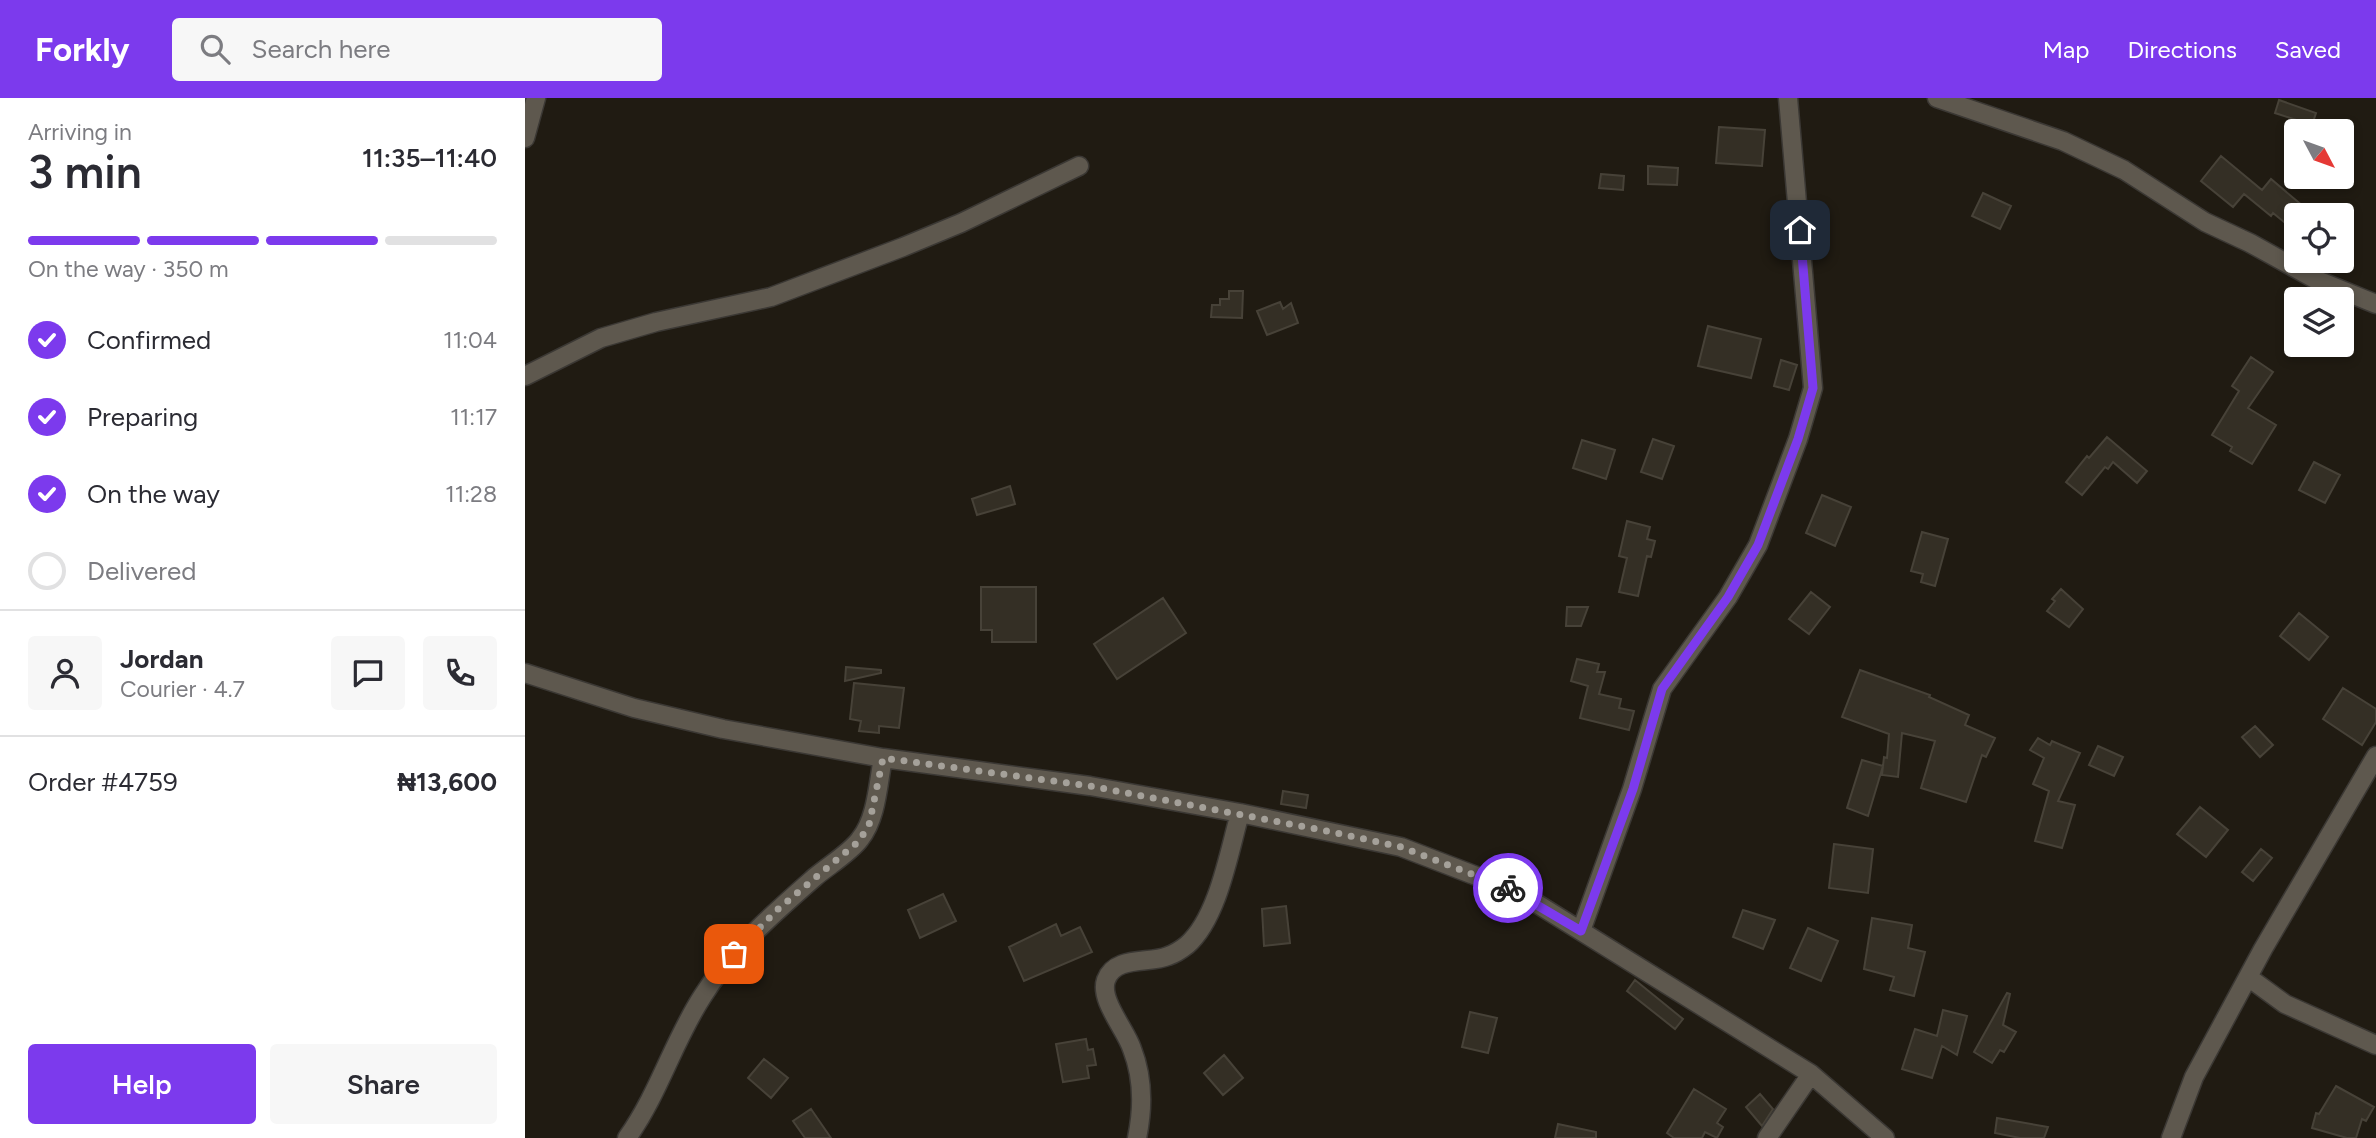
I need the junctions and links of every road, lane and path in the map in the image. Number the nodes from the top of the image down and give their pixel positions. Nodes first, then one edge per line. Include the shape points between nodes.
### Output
1 (536, 98) edge
2 (1789, 98) edge
3 (1937, 98) edge
4 (525, 138) edge
5 (1080, 166) dead end
6 (2376, 304) edge
7 (525, 376) edge
8 (525, 673) edge
9 (2376, 756) edge
10 (883, 758) junction
11 (1240, 813) junction
12 (1581, 931) junction
13 (2248, 977) junction
14 (2376, 1045) edge
15 (1811, 1074) junction
16 (627, 1138) edge
17 (1136, 1138) edge
18 (1767, 1138) edge
19 (1885, 1138) edge
20 (2171, 1138) edge

1 - 4 street
2 - 12 street via 1813,388 1758,545 1728,597 1662,689 1633,789
3 - 6 street via 2063,141 2124,170 2205,222 2316,280
5 - 7 street via 961,223 771,297 601,338
8 - 10 street via 634,708
9 - 13 street
10 - 11 street via 1090,786
10 - 16 street via 869,825 859,841 777,910 723,968 702,996 656,1093
11 - 12 street via 1401,847 1518,892
11 - 17 street via 1215,899 1199,932 1167,957 1129,962 1106,980 1106,997 1132,1048 1139,1075 1141,1117
12 - 15 street
13 - 14 street via 2285,1004
13 - 20 street via 2194,1077
15 - 18 street
15 - 19 street

